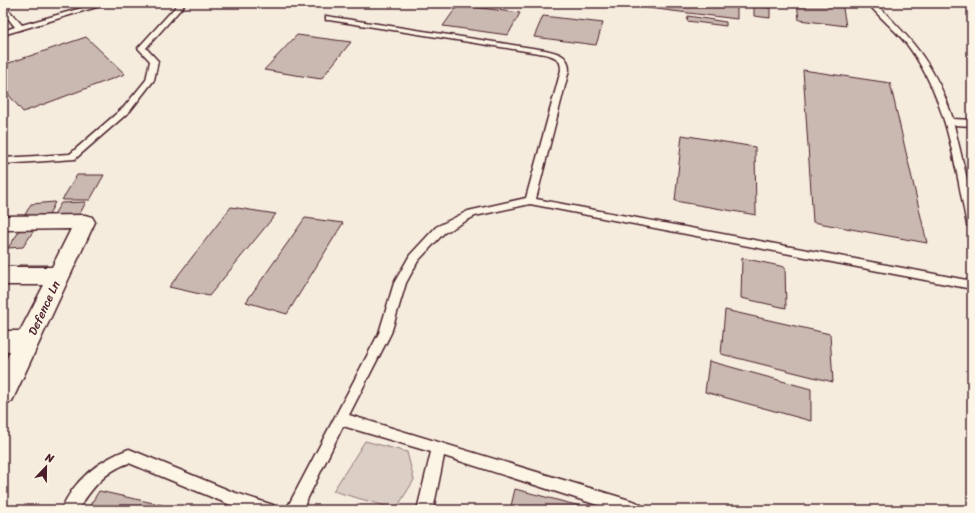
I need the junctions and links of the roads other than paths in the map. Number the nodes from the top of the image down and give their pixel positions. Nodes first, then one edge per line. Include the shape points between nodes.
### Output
1 (107, 3) edge
2 (183, 3) edge
3 (871, 3) edge
4 (969, 3) edge
5 (972, 6) edge
6 (3, 7) edge
7 (329, 18) dead end
8 (20, 28) junction
9 (3, 33) edge
10 (950, 122) junction
11 (972, 123) edge
12 (3, 161) edge
13 (530, 201) junction
14 (3, 223) edge
15 (972, 225) edge
16 (3, 276) edge
17 (59, 276) junction
18 (972, 285) edge
19 (3, 341) edge
20 (28, 341) junction
21 (3, 393) edge
22 (340, 419) junction
23 (439, 448) junction
24 (69, 510) edge
25 (268, 510) edge
26 (294, 510) edge
27 (424, 510) edge
28 (636, 510) edge

1 - 8 lane
2 - 12 lane via 142,48 154,61 150,80 127,109 89,144 72,157
3 - 10 lane via 913,47 937,86
4 - 5 lane
6 - 8 lane
7 - 13 lane via 560,56 565,63 565,70
8 - 9 lane
10 - 11 lane
10 - 15 lane
13 - 18 lane
13 - 22 lane via 472,213 440,230 414,258 400,283 385,333
14 - 17 street, Defence Ln via 85,222
16 - 17 street
17 - 20 street, Defence Ln
19 - 20 street
20 - 21 street, Defence Ln
22 - 23 lane
22 - 26 lane
23 - 27 lane
23 - 28 lane
24 - 25 lane via 88,481 100,469 129,456 233,499

